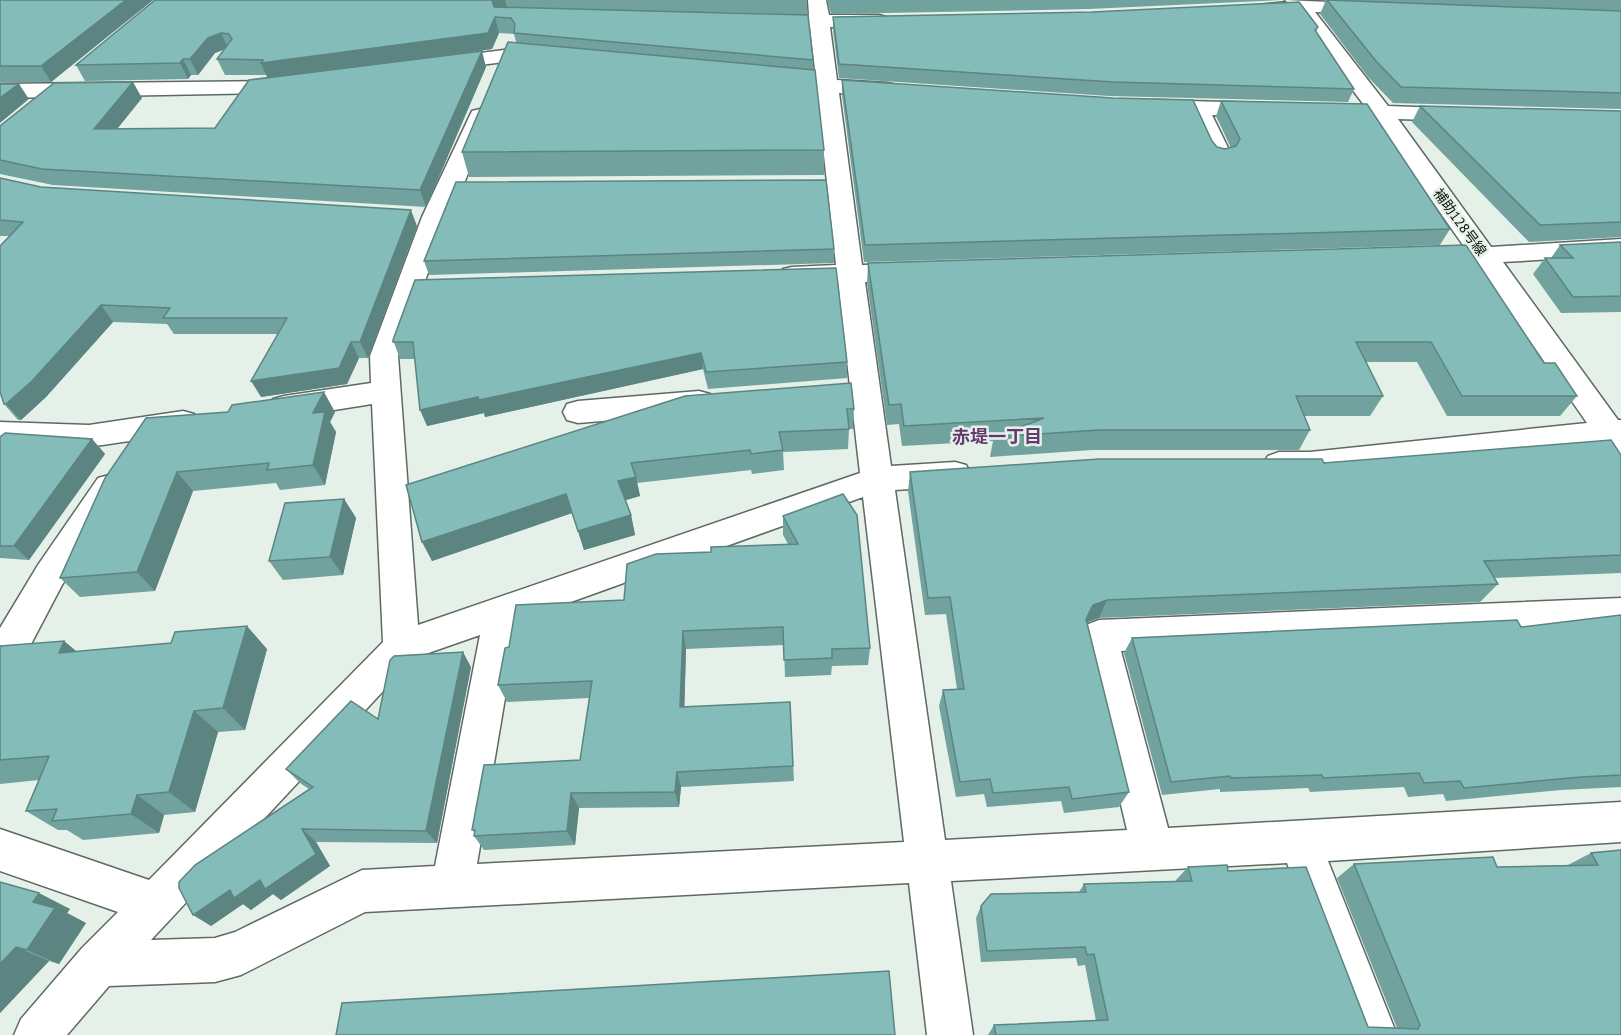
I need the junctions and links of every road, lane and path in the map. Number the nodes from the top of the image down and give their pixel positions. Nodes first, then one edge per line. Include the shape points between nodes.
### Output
1 (1298, 4) edge
2 (1390, 9) edge
3 (1242, 10) edge
4 (819, 11) edge
5 (751, 20) edge
6 (898, 20) edge
7 (507, 27) edge
8 (564, 62) edge
9 (220, 64) edge
10 (85, 67) edge
11 (422, 67) edge
12 (497, 74) junction
13 (755, 79) edge
14 (303, 82) edge
15 (827, 86) junction
16 (202, 88) junction
17 (57, 89) junction
18 (0, 91) edge
19 (909, 92) edge
20 (1131, 106) edge
21 (1198, 109) junction
22 (32, 110) edge
23 (1287, 110) edge
24 (1310, 111) edge
25 (1381, 112) junction
26 (1479, 114) edge
27 (1220, 156) edge
28 (1617, 250) edge
29 (1484, 255) junction
30 (1409, 257) edge
31 (933, 271) edge
32 (850, 273) junction
33 (767, 276) edge
34 (386, 392) junction
35 (727, 400) edge
36 (256, 411) edge
37 (578, 412) dead end
38 (209, 418) edge
39 (150, 427) junction
40 (0, 433) edge
41 (1617, 437) edge
42 (1253, 464) edge
43 (985, 472) edge
44 (878, 479) junction
45 (502, 611) junction
46 (1621, 613) edge
47 (401, 647) junction
48 (0, 653) edge
49 (1621, 822) edge
50 (1300, 842) junction
51 (0, 850) edge
52 (1153, 850) junction
53 (928, 862) junction
54 (452, 886) junction
55 (156, 904) junction
56 (98, 964) junction
57 (37, 1035) edge
58 (950, 1035) edge
59 (1374, 1035) edge

1 - 2 street
1 - 3 street
1 - 25 street, 補助128号線
4 - 5 street
4 - 6 street
4 - 15 street
7 - 12 street
8 - 12 street
9 - 16 street
10 - 17 street
11 - 12 street
12 - 34 street via 463,186 423,216 422,286 384,356
13 - 15 street
14 - 16 street
15 - 19 street
15 - 32 street via 828,184
16 - 17 street
17 - 18 street
17 - 22 street
20 - 21 street
21 - 23 street
21 - 27 street
24 - 25 street
25 - 26 street
25 - 29 street, 補助128号線
28 - 29 street
29 - 30 street
29 - 41 street, 補助128号線
31 - 32 street
32 - 33 street
32 - 44 street via 854,390
34 - 36 street
34 - 47 street
35 - 37 street
38 - 39 street
39 - 40 street via 88,436
39 - 48 street via 50,575 16,635
41 - 42 street via 1310,464
43 - 44 street
44 - 45 street
44 - 53 street
45 - 47 street
45 - 54 street
46 - 52 street via 1099,636
47 - 55 street
49 - 50 street
50 - 52 street
50 - 59 street
51 - 55 street
52 - 53 street
53 - 54 street
53 - 58 street
54 - 56 street via 362,891 241,953 215,960
55 - 56 street
56 - 57 street

